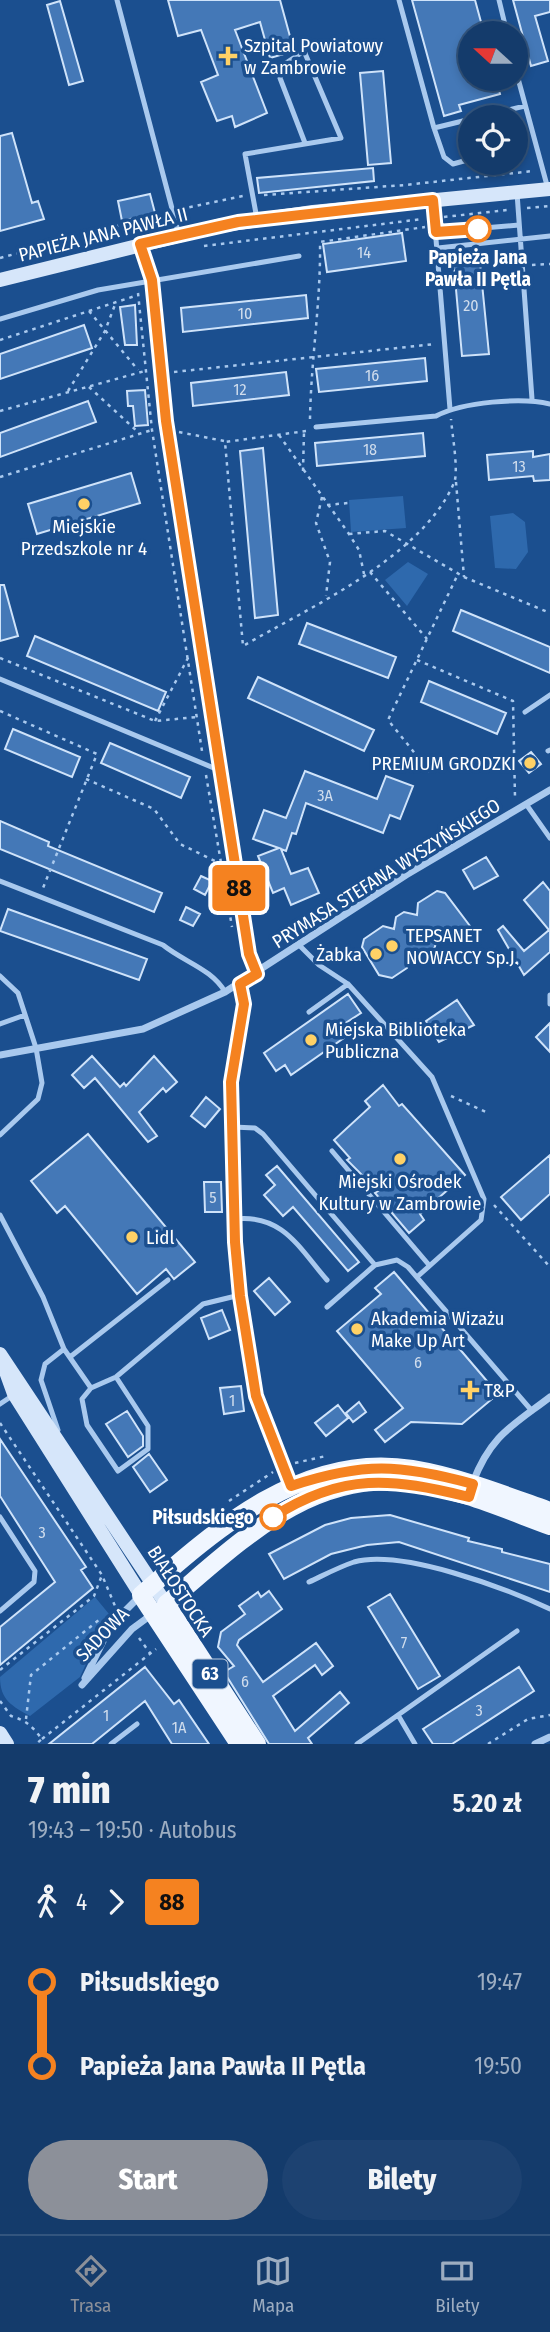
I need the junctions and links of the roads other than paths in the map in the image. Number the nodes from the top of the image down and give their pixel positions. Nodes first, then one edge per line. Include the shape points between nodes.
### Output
1 (117, 0) edge
2 (399, 0) edge
3 (499, 0) edge
4 (504, 21) edge
5 (528, 116) edge
6 (458, 122) edge
7 (434, 128) junction
8 (305, 144) junction
9 (458, 163) edge
10 (549, 189) edge
11 (517, 192) junction
12 (433, 200) junction
13 (257, 219) junction
14 (519, 225) junction
15 (436, 229) junction
16 (179, 235) junction
17 (550, 236) edge
18 (520, 240) junction
19 (140, 244) junction
20 (438, 247) junction
21 (299, 256) dead end
22 (0, 280) edge
23 (152, 280) junction
24 (0, 319) edge
25 (532, 399) junction
26 (550, 404) edge
27 (450, 409) junction
28 (316, 427) dead end
29 (0, 679) edge
30 (550, 695) edge
31 (525, 712) dead end
32 (221, 771) junction
33 (550, 790) edge
34 (526, 804) junction
35 (550, 838) edge
36 (0, 881) edge
37 (300, 946) junction
38 (257, 974) junction
39 (0, 976) edge
40 (240, 984) junction
41 (348, 984) junction
42 (225, 992) junction
43 (550, 995) edge
44 (550, 1004) edge
45 (309, 1012) dead end
46 (26, 1015) junction
47 (0, 1024) edge
48 (36, 1048) junction
49 (0, 1055) edge
50 (233, 1127) junction
51 (0, 1135) edge
52 (332, 1151) dead end
53 (0, 1215) edge
54 (235, 1219) junction
55 (375, 1265) junction
56 (429, 1265) junction
57 (416, 1277) junction
58 (168, 1280) dead end
59 (327, 1280) dead end
60 (240, 1296) junction
61 (327, 1307) dead end
62 (64, 1349) junction
63 (1, 1355) edge
64 (70, 1357) junction
65 (116, 1377) junction
66 (92, 1388) junction
67 (14, 1394) junction
68 (550, 1396) edge
69 (0, 1404) edge
70 (532, 1411) junction
71 (62, 1443) junction
72 (291, 1486) junction
73 (471, 1490) junction
74 (550, 1511) edge
75 (0, 1517) edge
76 (550, 1526) edge
77 (309, 1582) dead end
78 (147, 1590) junction
79 (159, 1609) junction
80 (550, 1609) edge
81 (0, 1611) edge
82 (517, 1631) dead end
83 (398, 1715) junction
84 (137, 1724) dead end
85 (0, 1733) edge
86 (550, 1737) edge
87 (6, 1744) edge
88 (111, 1744) edge
89 (239, 1744) edge
90 (257, 1744) edge
91 (357, 1744) edge
92 (415, 1744) edge
93 (535, 1744) edge

1 - 16 lane
2 - 7 lane
3 - 4 lane
5 - 10 lane
6 - 7 lane
7 - 9 lane via 444,157
8 - 8 lane via 341,138 304,51 286,63 280,78
8 - 13 lane via 245,154
10 - 11 street, PAPIEŻA JANA PAWŁA II
11 - 12 street, PAPIEŻA JANA PAWŁA II
11 - 14 lane
12 - 13 street, PAPIEŻA JANA PAWŁA II
12 - 15 lane
13 - 16 street, PAPIEŻA JANA PAWŁA II
14 - 15 lane
14 - 18 lane
15 - 20 lane
16 - 19 street, PAPIEŻA JANA PAWŁA II
17 - 18 lane
18 - 20 lane
18 - 25 lane
19 - 22 street, PAPIEŻA JANA PAWŁA II
19 - 23 street
20 - 27 lane
21 - 23 lane
23 - 24 lane via 98,290
23 - 32 street via 160,374
25 - 26 lane
25 - 27 lane
27 - 28 lane via 436,416
29 - 32 lane
30 - 31 lane
32 - 38 street via 249,954
33 - 34 street, PRYMASA STEFANA WYSZYŃSKIEGO
34 - 35 lane
34 - 37 street, PRYMASA STEFANA WYSZYŃSKIEGO via 406,875
36 - 42 lane via 163,945 218,978
37 - 38 street, PRYMASA STEFANA WYSZYŃSKIEGO
37 - 41 lane
38 - 40 street, PRYMASA STEFANA WYSZYŃSKIEGO
39 - 46 lane via 18,993
40 - 42 street, PRYMASA STEFANA WYSZYŃSKIEGO
40 - 50 street via 244,1004 233,1059
41 - 45 lane
41 - 56 lane via 424,1067 441,1093 484,1199 481,1220
42 - 48 street, PRYMASA STEFANA WYSZYŃSKIEGO via 143,1029
43 - 44 lane
46 - 47 lane
46 - 48 lane
48 - 49 street, PRYMASA STEFANA WYSZYŃSKIEGO
48 - 51 lane via 42,1083 38,1099
50 - 54 street
50 - 55 lane via 254,1128 263,1134
52 - 56 lane
53 - 62 lane
54 - 59 lane via 264,1219 283,1229
54 - 60 street
55 - 57 lane via 397,1261
55 - 61 lane
56 - 57 lane
57 - 70 lane
58 - 64 lane
60 - 65 lane via 204,1304
60 - 72 street via 256,1396
62 - 64 lane
62 - 71 lane via 45,1364 41,1380
63 - 67 street, BIAŁOSTOCKA
63 - 71 street, BIAŁOSTOCKA
64 - 66 lane
65 - 66 lane
65 - 66 lane via 148,1426 148,1449 118,1471 86,1425 82,1399
67 - 69 lane
67 - 78 street, BIAŁOSTOCKA
68 - 70 street
70 - 73 street via 484,1453
71 - 78 street, BIAŁOSTOCKA
72 - 73 main road via 327,1474 384,1466 411,1469
72 - 78 main road via 237,1517
73 - 74 main road
73 - 76 main road
73 - 79 main road via 381,1480 321,1493 248,1534
75 - 81 lane via 35,1571 33,1583
77 - 80 lane via 354,1562 407,1562
78 - 79 main road, BIAŁOSTOCKA / 63
78 - 79 street, SADOWA via 111,1625 82,1685 132,1629
79 - 89 main road, BIAŁOSTOCKA / 63
79 - 90 main road, BIAŁOSTOCKA / 63
82 - 83 lane
83 - 91 lane
83 - 92 lane
84 - 88 lane
85 - 87 street
86 - 93 street

